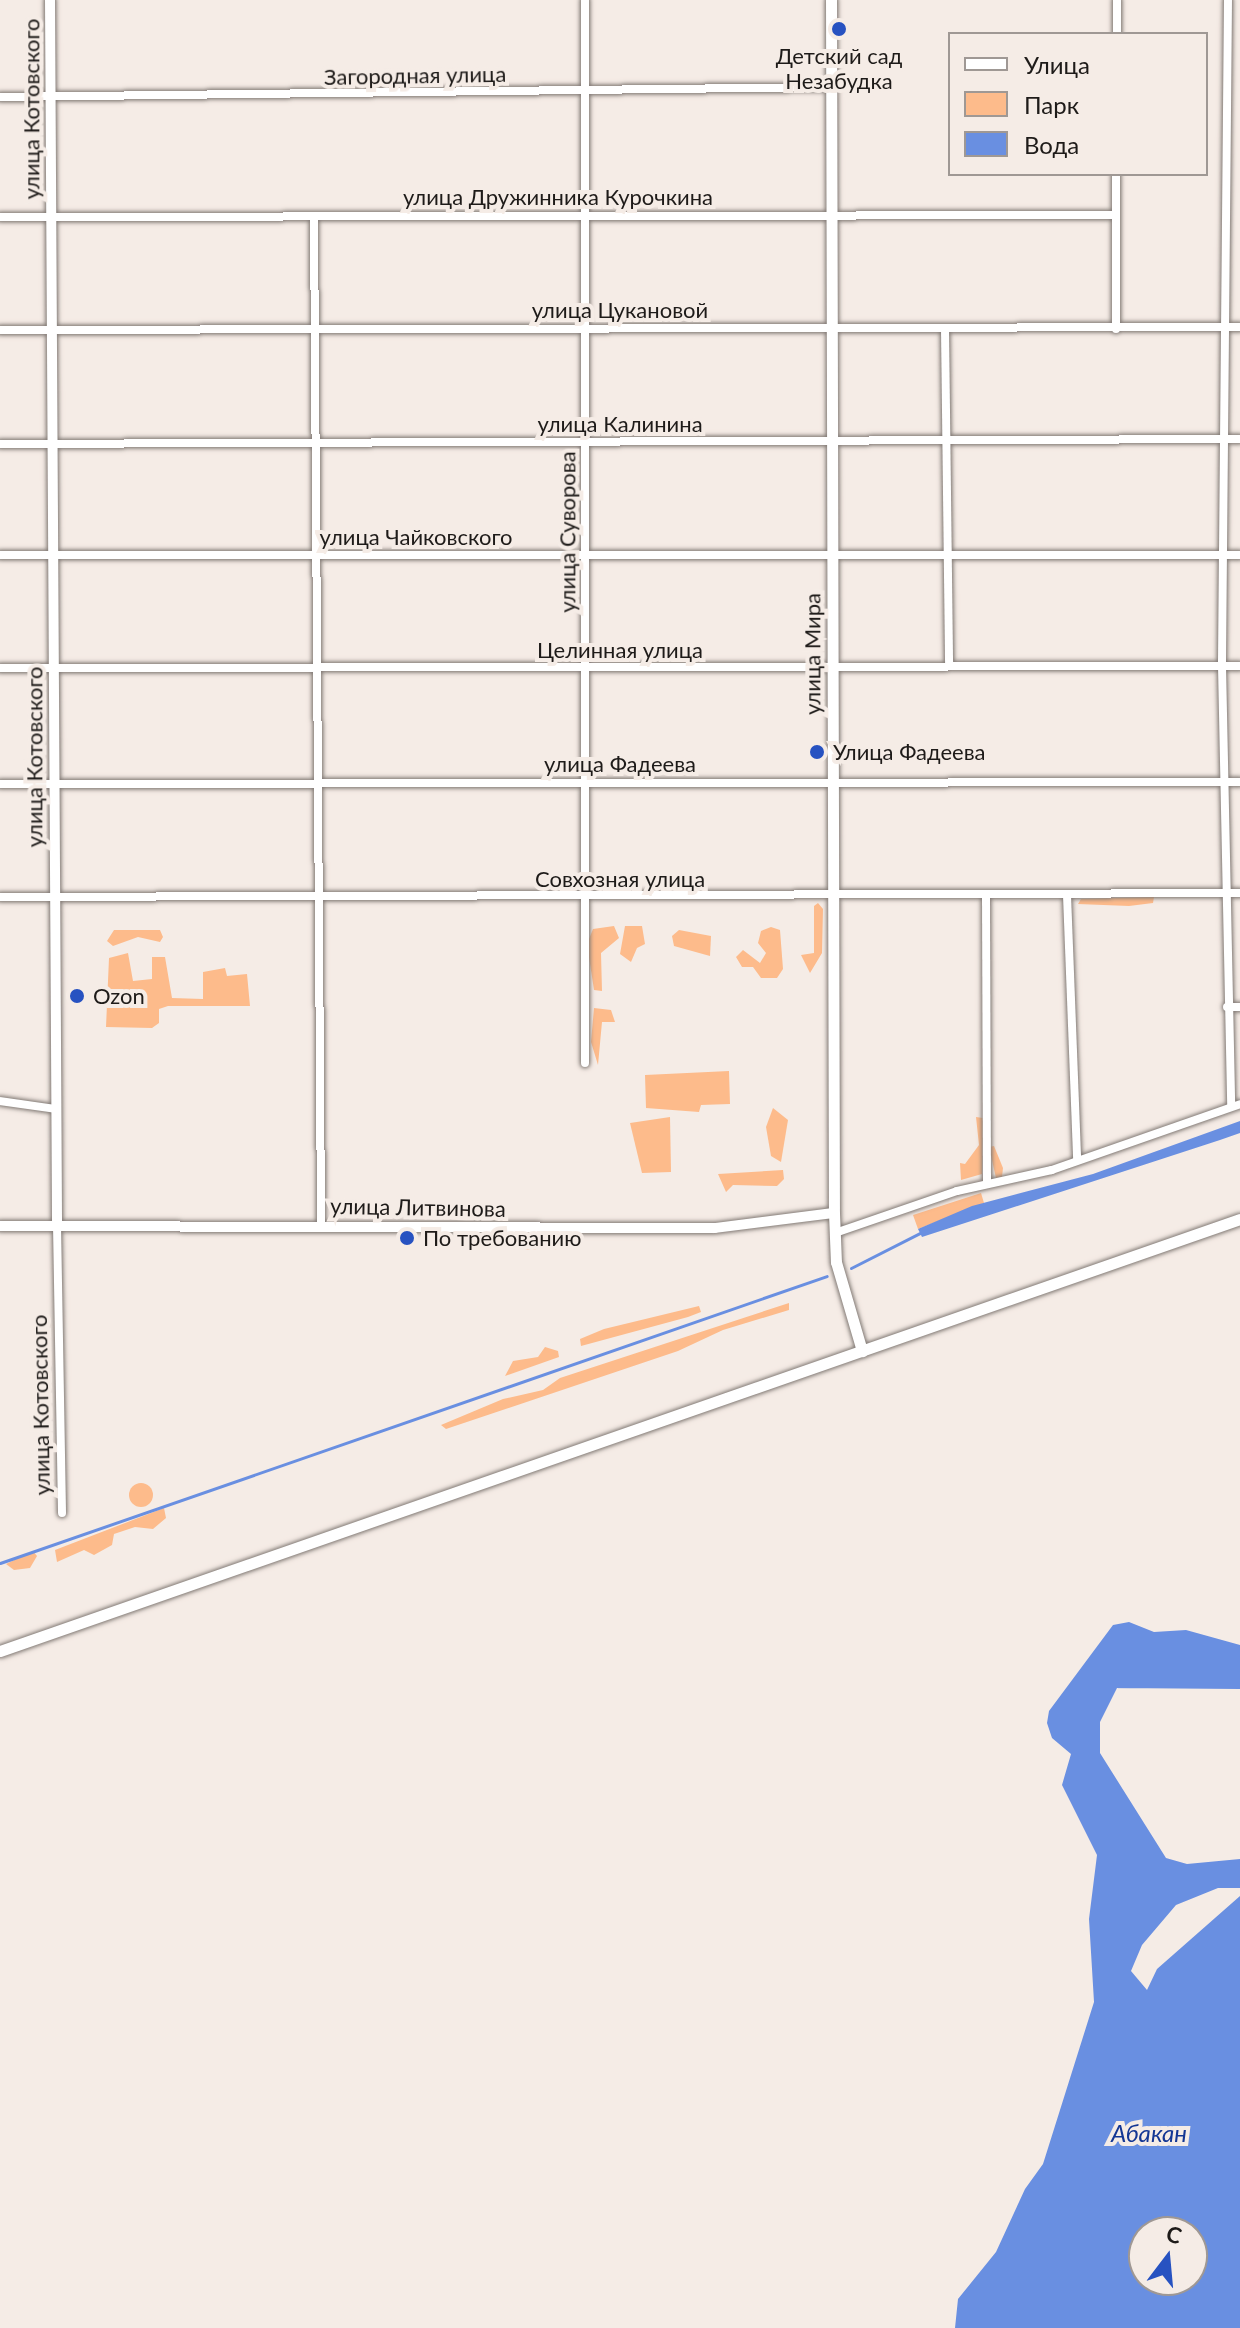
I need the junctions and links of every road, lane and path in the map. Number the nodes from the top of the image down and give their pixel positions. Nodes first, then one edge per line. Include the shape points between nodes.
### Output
1 (50, 0) edge
2 (585, 0) edge
3 (831, 0) edge
4 (1117, 0) edge
5 (1228, 0) edge
6 (1117, 32) edge
7 (830, 87) junction
8 (586, 91) junction
9 (0, 97) edge
10 (51, 97) junction
11 (1116, 176) edge
12 (586, 213) junction
13 (1116, 215) junction
14 (831, 216) junction
15 (0, 217) edge
16 (51, 217) junction
17 (314, 217) junction
18 (832, 326) junction
19 (315, 327) junction
20 (1224, 327) junction
21 (1240, 327) edge
22 (585, 329) junction
23 (945, 329) junction
24 (1116, 329) junction
25 (0, 330) edge
26 (52, 330) junction
27 (1224, 439) junction
28 (1240, 439) edge
29 (946, 440) junction
30 (830, 441) junction
31 (585, 442) junction
32 (316, 443) junction
33 (0, 444) edge
34 (52, 444) junction
35 (317, 554) junction
36 (831, 554) junction
37 (948, 554) junction
38 (0, 555) edge
39 (53, 555) junction
40 (586, 555) junction
41 (1223, 555) junction
42 (1240, 555) edge
43 (832, 666) junction
44 (949, 666) junction
45 (1222, 666) junction
46 (1240, 666) edge
47 (54, 667) junction
48 (317, 667) junction
49 (0, 668) edge
50 (586, 669) junction
51 (833, 781) junction
52 (318, 782) junction
53 (587, 782) junction
54 (1223, 782) junction
55 (1240, 782) edge
56 (0, 784) edge
57 (54, 784) junction
58 (1223, 893) junction
59 (1240, 893) edge
60 (1067, 895) junction
61 (55, 896) junction
62 (835, 896) junction
63 (986, 896) junction
64 (0, 897) edge
65 (319, 898) junction
66 (589, 898) junction
67 (1227, 1007) junction
68 (1240, 1007) edge
69 (585, 1063) dead end
70 (0, 1101) edge
71 (1236, 1105) edge
72 (56, 1109) junction
73 (1077, 1160) junction
74 (987, 1183) junction
75 (834, 1213) junction
76 (1240, 1219) edge
77 (57, 1225) junction
78 (0, 1226) edge
79 (321, 1226) junction
80 (835, 1233) junction
81 (862, 1351) junction
82 (62, 1513) dead end
83 (0, 1651) edge

1 - 10 street, улица Котовского
2 - 8 street, улица Суворова
3 - 7 main road, улица Мира
4 - 6 street
5 - 20 street
7 - 8 street, Загородная улица
7 - 14 main road, улица Мира
8 - 10 street, Загородная улица
8 - 12 street, улица Суворова
9 - 10 street, Загородная улица
10 - 16 street, улица Котовского
11 - 13 street
12 - 14 street, улица Дружинника Курочкина
12 - 17 street, улица Дружинника Курочкина
12 - 22 street, улица Суворова
13 - 14 street, улица Дружинника Курочкина
13 - 24 street
14 - 18 main road, улица Мира
15 - 16 street, улица Дружинника Курочкина
16 - 17 street, улица Дружинника Курочкина
16 - 26 street, улица Котовского
17 - 19 street
18 - 22 street, улица Цукановой
18 - 23 street, улица Цукановой
18 - 30 main road, улица Мира
19 - 22 street, улица Цукановой
19 - 26 street, улица Цукановой
19 - 32 street
20 - 21 street, улица Цукановой
20 - 24 street, улица Цукановой
20 - 27 street
22 - 31 street, улица Суворова
23 - 24 street, улица Цукановой
23 - 29 street
25 - 26 street, улица Цукановой
26 - 34 street, улица Котовского
27 - 28 street, улица Калинина
27 - 29 street, улица Калинина
27 - 41 street
29 - 30 street, улица Калинина
29 - 37 street
30 - 31 street, улица Калинина
30 - 36 main road, улица Мира
31 - 32 street, улица Калинина
31 - 40 street, улица Суворова
32 - 34 street, улица Калинина
32 - 35 street
33 - 34 street, улица Калинина
34 - 39 street, улица Котовского
35 - 39 street, улица Чайковского
35 - 40 street, улица Чайковского
35 - 48 street
36 - 37 street, улица Чайковского
36 - 40 street, улица Чайковского
36 - 43 main road, улица Мира
37 - 41 street, улица Чайковского
37 - 44 street
38 - 39 street, улица Чайковского
39 - 47 street, улица Котовского
40 - 50 street, улица Суворова
41 - 42 street, улица Чайковского
41 - 45 street
43 - 44 street, Целинная улица
43 - 50 street, Целинная улица
43 - 51 main road, улица Мира
44 - 45 street, Целинная улица
45 - 46 street, Целинная улица
45 - 54 street
47 - 48 street, Целинная улица
47 - 49 street, Целинная улица
47 - 57 street, улица Котовского
48 - 50 street, Целинная улица
48 - 52 street
50 - 53 street, улица Суворова
51 - 53 street, улица Фадеева
51 - 54 street, улица Фадеева
51 - 62 main road, улица Мира
52 - 53 street, улица Фадеева
52 - 57 street, улица Фадеева
52 - 65 street
53 - 66 street, улица Суворова
54 - 55 street, улица Фадеева
54 - 58 street
56 - 57 street, улица Фадеева
57 - 61 street, улица Котовского
58 - 59 street, Совхозная улица
58 - 60 street, Совхозная улица
58 - 67 street
60 - 63 street, Совхозная улица
60 - 73 street
61 - 64 street, Совхозная улица
61 - 65 street, Совхозная улица
61 - 72 street, улица Котовского
62 - 63 street, Совхозная улица
62 - 66 street, Совхозная улица
62 - 75 main road, улица Мира
63 - 74 street
65 - 66 street, Совхозная улица
65 - 79 street
66 - 69 street, улица Суворова
67 - 68 street
67 - 71 street
70 - 72 street
71 - 73 street
72 - 77 street, улица Котовского
73 - 74 street
74 - 80 street
75 - 79 street, улица Литвинова via 715,1228
75 - 80 main road, улица Мира
76 - 81 main road
77 - 78 street, улица Литвинова
77 - 79 street, улица Литвинова
77 - 82 street, улица Котовского
80 - 81 main road, улица Мира via 844,1298
81 - 83 main road

